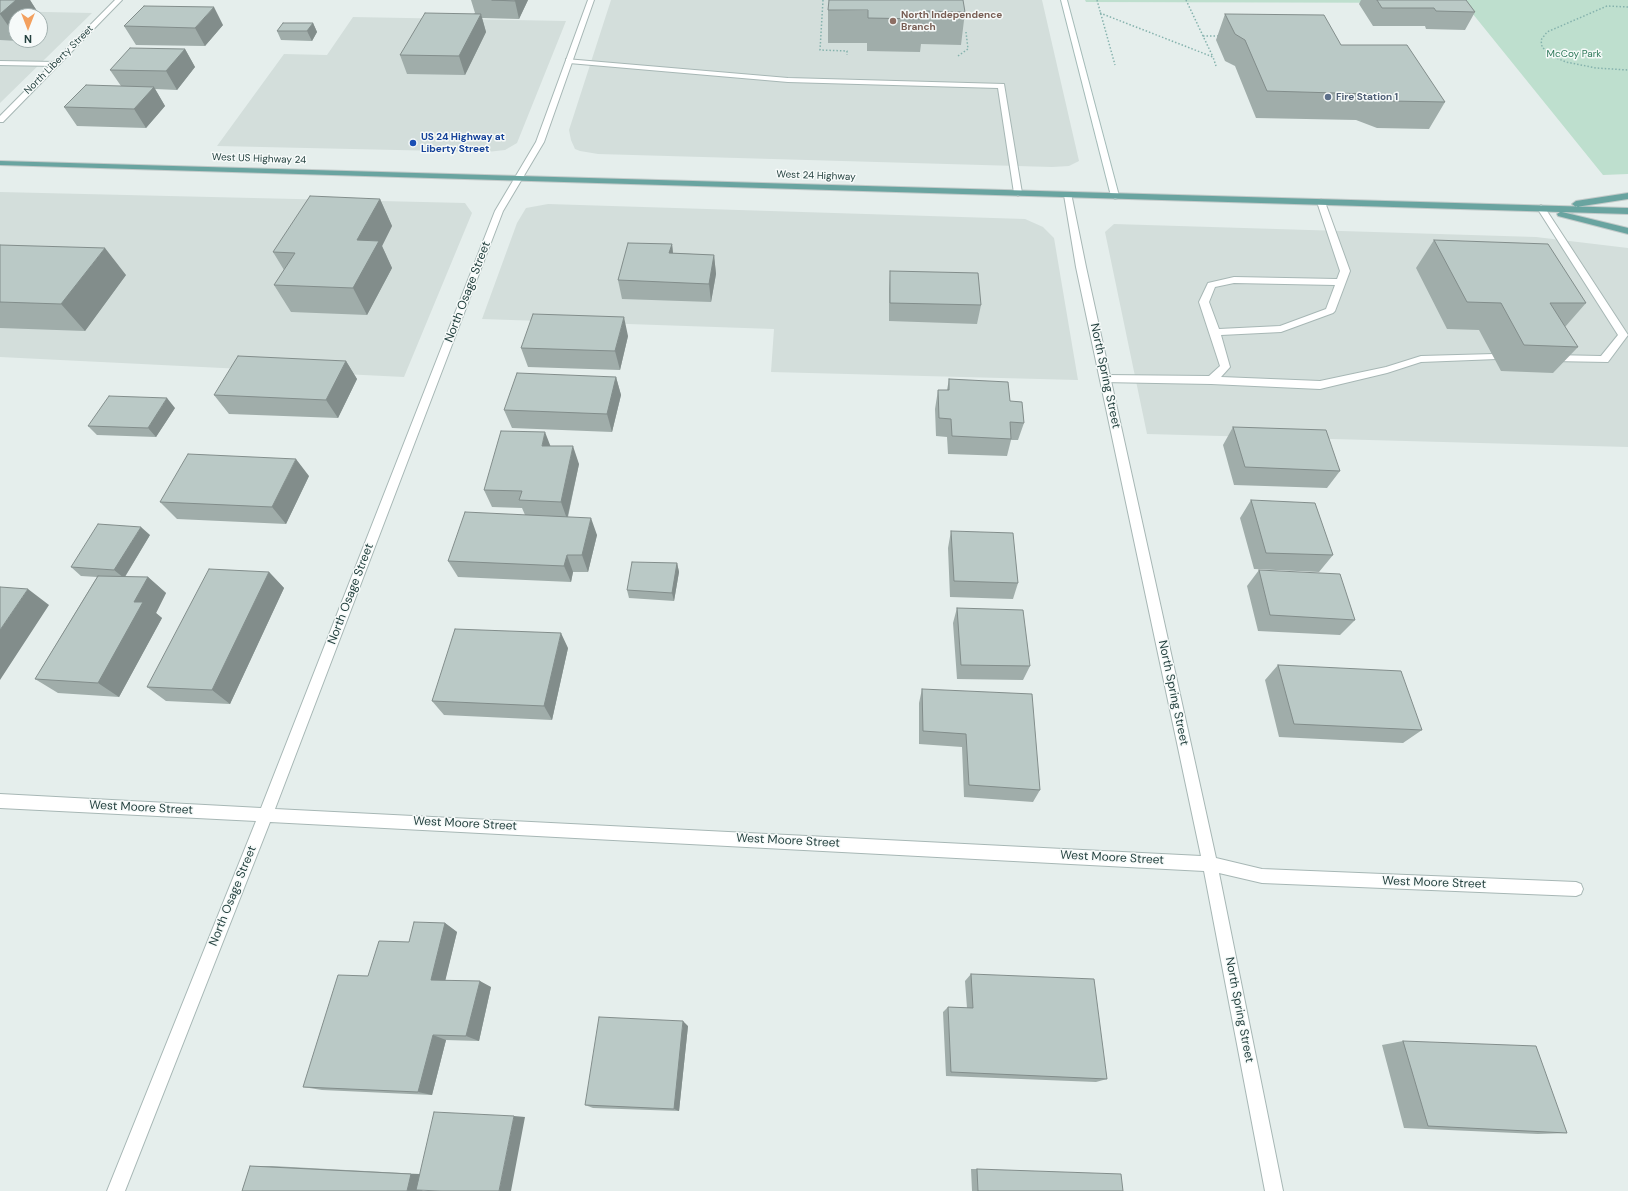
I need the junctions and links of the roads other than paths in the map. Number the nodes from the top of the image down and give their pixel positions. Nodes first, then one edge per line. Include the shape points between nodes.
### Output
1 (119, 0) edge
2 (591, 0) edge
3 (1064, 0) edge
4 (569, 61) junction
5 (0, 63) edge
6 (55, 64) junction
7 (0, 120) edge
8 (0, 163) edge
9 (517, 178) junction
10 (1018, 193) junction
11 (1068, 195) junction
12 (1115, 196) junction
13 (1628, 196) edge
14 (1321, 202) junction
15 (1541, 208) junction
16 (1628, 211) edge
17 (1628, 232) edge
18 (1341, 282) junction
19 (1215, 332) junction
20 (1494, 357) dead end
21 (1544, 358) edge
22 (1106, 379) junction
23 (1211, 380) junction
24 (0, 801) edge
25 (266, 814) junction
26 (1210, 864) junction
27 (1576, 889) dead end
28 (116, 1191) edge
29 (1274, 1191) edge

1 - 6 street, North Liberty Street
2 - 4 street, North Osage Street
3 - 12 street
4 - 9 street, North Osage Street via 540,142
4 - 10 street via 788,80 1001,86
5 - 6 street
6 - 7 street, North Liberty Street
8 - 9 main road, West US Highway 24
9 - 10 main road, West 24 Highway
9 - 25 street, North Osage Street via 499,211
10 - 11 main road, West 24 Highway
11 - 12 main road, West 24 Highway
11 - 22 street, North Spring Street
12 - 14 main road, West 24 Highway
13 - 15 main road
14 - 15 main road, West 24 Highway
14 - 18 street via 1345,271
15 - 16 main road
15 - 17 main road
15 - 21 street via 1623,335 1604,360
18 - 19 street via 1330,311 1281,329
18 - 19 street via 1234,280 1211,285 1204,302
19 - 23 street via 1225,367
20 - 23 street via 1421,359 1387,370 1320,385
22 - 23 street
22 - 26 street, North Spring Street
24 - 25 street, West Moore Street
25 - 26 street, West Moore Street
25 - 28 street, North Osage Street
26 - 27 street, West Moore Street via 1262,876
26 - 29 street, North Spring Street

